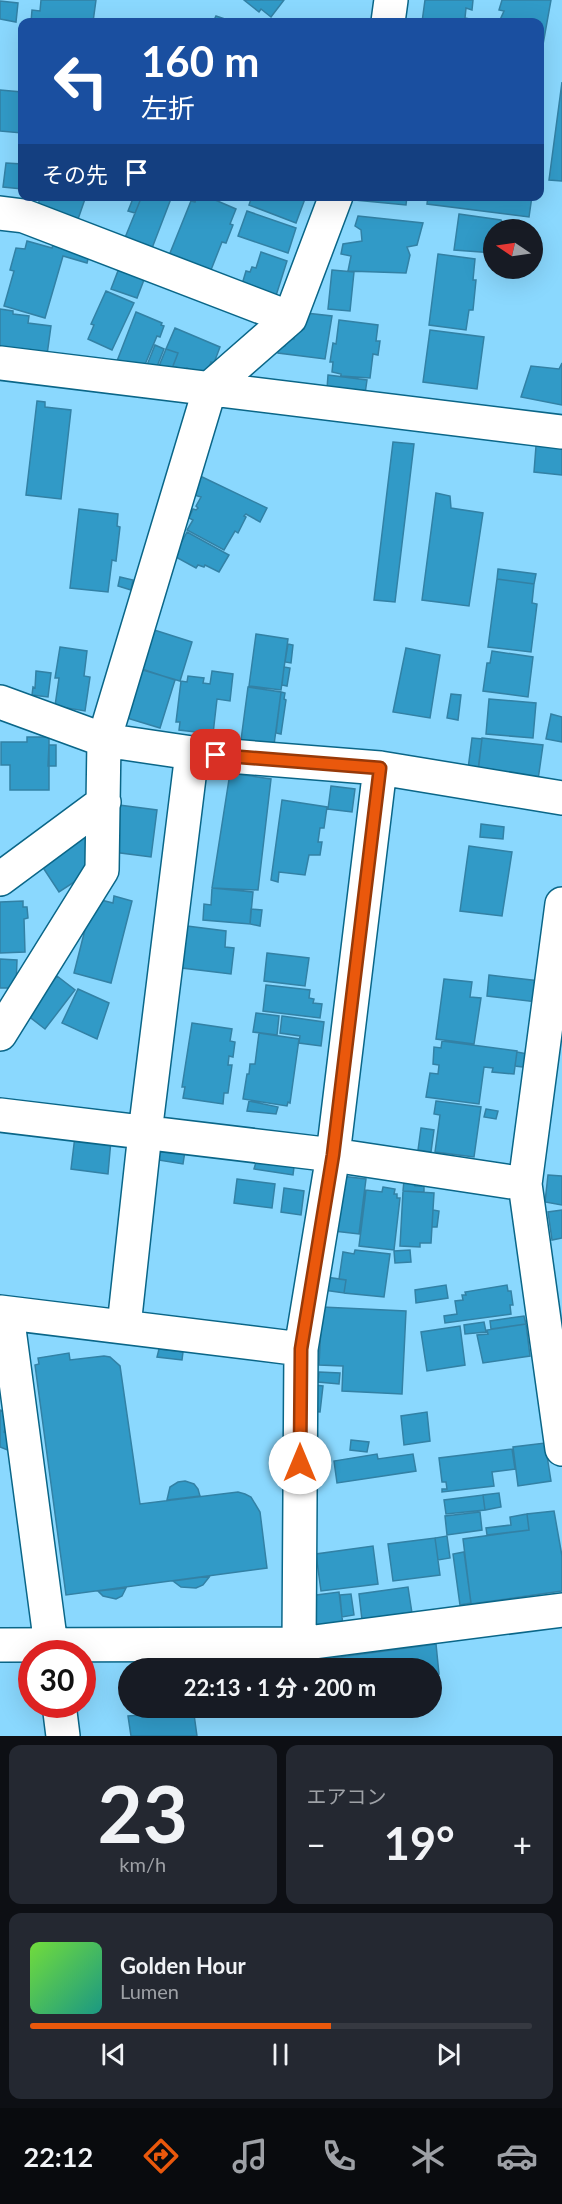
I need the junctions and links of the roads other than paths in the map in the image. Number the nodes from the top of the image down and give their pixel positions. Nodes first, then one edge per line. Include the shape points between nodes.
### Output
1 (391, 0) edge
2 (389, 18) edge
3 (334, 201) edge
4 (0, 213) edge
5 (290, 318) junction
6 (0, 363) edge
7 (210, 388) junction
8 (562, 432) edge
9 (0, 702) edge
10 (104, 740) junction
11 (192, 753) junction
12 (380, 768) junction
13 (562, 798) edge
14 (104, 802) junction
15 (0, 879) edge
16 (562, 904) edge
17 (0, 1034) edge
18 (0, 1115) edge
19 (145, 1133) junction
20 (333, 1155) junction
21 (525, 1184) junction
22 (4, 1313) edge
23 (124, 1326) junction
24 (301, 1349) junction
25 (562, 1449) edge
26 (562, 1610) edge
27 (50, 1640) edge
28 (299, 1644) junction
29 (0, 1645) edge
30 (18, 1646) edge
31 (96, 1648) edge
32 (61, 1718) edge
33 (63, 1736) edge

1 - 2 street
3 - 5 street
4 - 5 street via 24,216
5 - 7 street
6 - 7 street
7 - 8 street
7 - 10 street
9 - 10 street
10 - 11 street
10 - 14 street
11 - 12 street
11 - 19 street
12 - 13 street
12 - 20 street
14 - 15 street
14 - 17 street via 102,870
16 - 21 street
18 - 19 street
19 - 20 street
19 - 23 street
20 - 21 street
20 - 24 street
21 - 25 street
22 - 23 street
22 - 27 street
23 - 24 street
24 - 28 street
26 - 28 street
28 - 31 street
29 - 30 street
32 - 33 street

